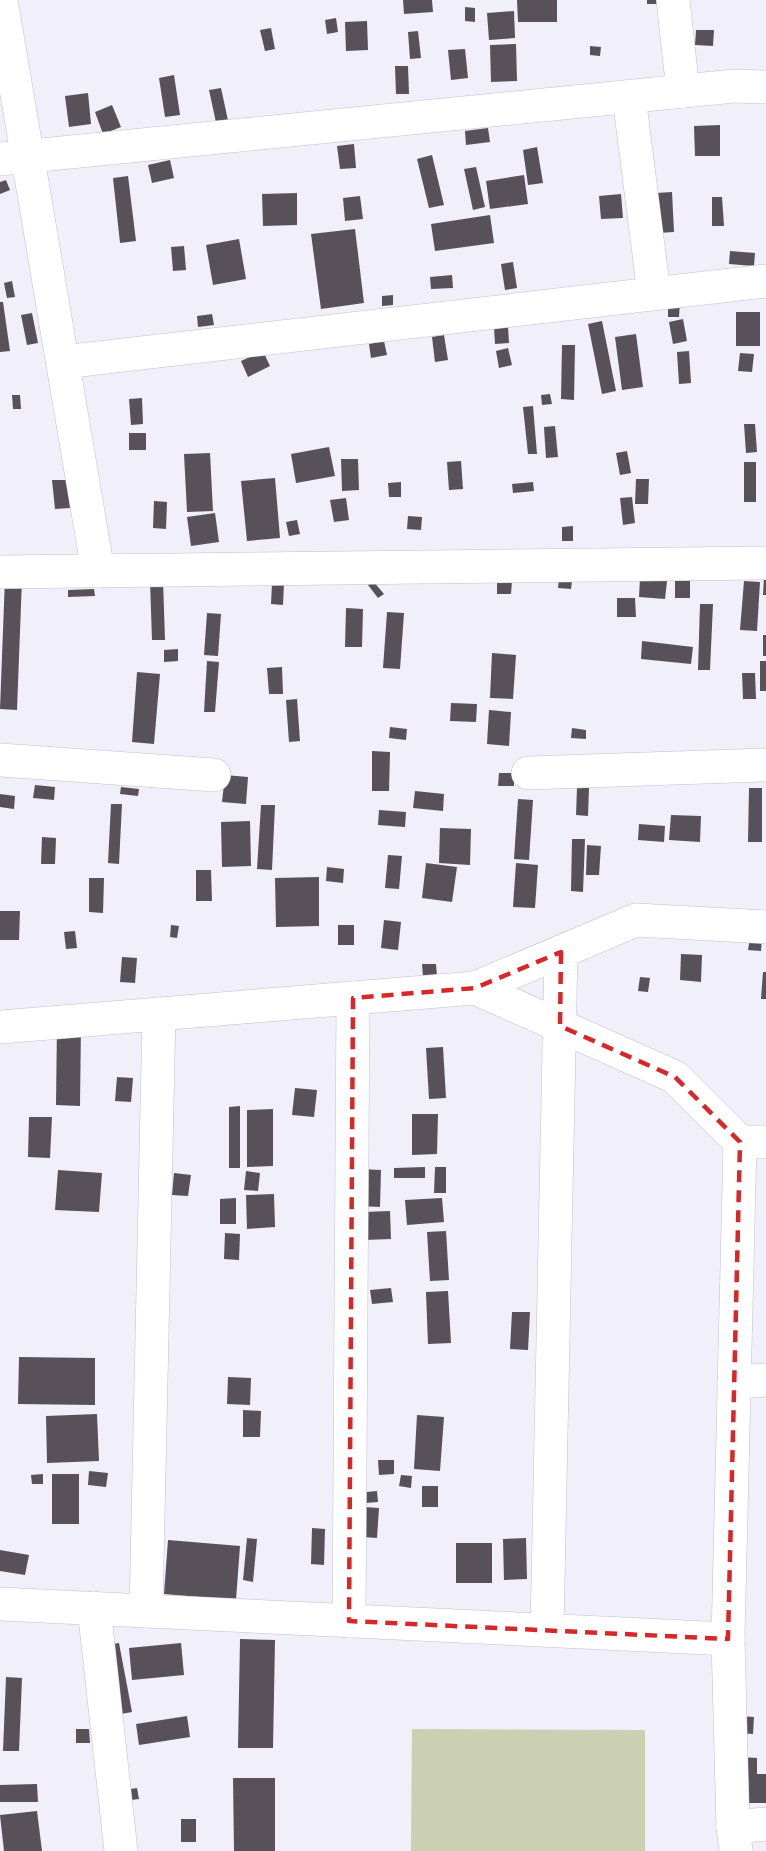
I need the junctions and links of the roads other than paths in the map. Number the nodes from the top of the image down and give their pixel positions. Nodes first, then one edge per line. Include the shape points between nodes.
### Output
1 (1, 0) edge
2 (673, 0) edge
3 (766, 87) edge
4 (683, 92) junction
5 (629, 97) junction
6 (14, 158) edge
7 (766, 280) edge
8 (654, 293) junction
9 (63, 363) junction
10 (766, 562) edge
11 (98, 571) junction
12 (0, 577) edge
13 (0, 760) edge
14 (766, 765) edge
15 (528, 773) dead end
16 (214, 775) dead end
17 (766, 927) edge
18 (561, 952) junction
19 (475, 988) junction
20 (353, 998) junction
21 (159, 1014) junction
22 (560, 1026) junction
23 (0, 1027) edge
24 (753, 1142) edge
25 (750, 1381) edge
26 (0, 1604) edge
27 (94, 1608) junction
28 (146, 1611) junction
29 (349, 1621) junction
30 (547, 1630) junction
31 (728, 1639) junction
32 (766, 1824) edge
33 (734, 1839) edge
34 (121, 1851) edge

1 - 6 street
2 - 4 street
3 - 4 street
4 - 5 street
5 - 6 street
5 - 8 street
6 - 9 street
7 - 8 street
8 - 9 street
9 - 11 street
10 - 11 street
11 - 12 street
13 - 16 street
14 - 15 street
17 - 18 street via 636,920
18 - 19 street
18 - 22 street
19 - 20 street
19 - 22 street
20 - 21 street
20 - 29 street
21 - 23 street
21 - 28 street
22 - 24 street via 675,1077
22 - 30 street
24 - 25 street
25 - 31 street
26 - 27 street
27 - 28 street
27 - 34 street
28 - 29 street
29 - 30 street
30 - 31 street
31 - 33 street
32 - 33 street

